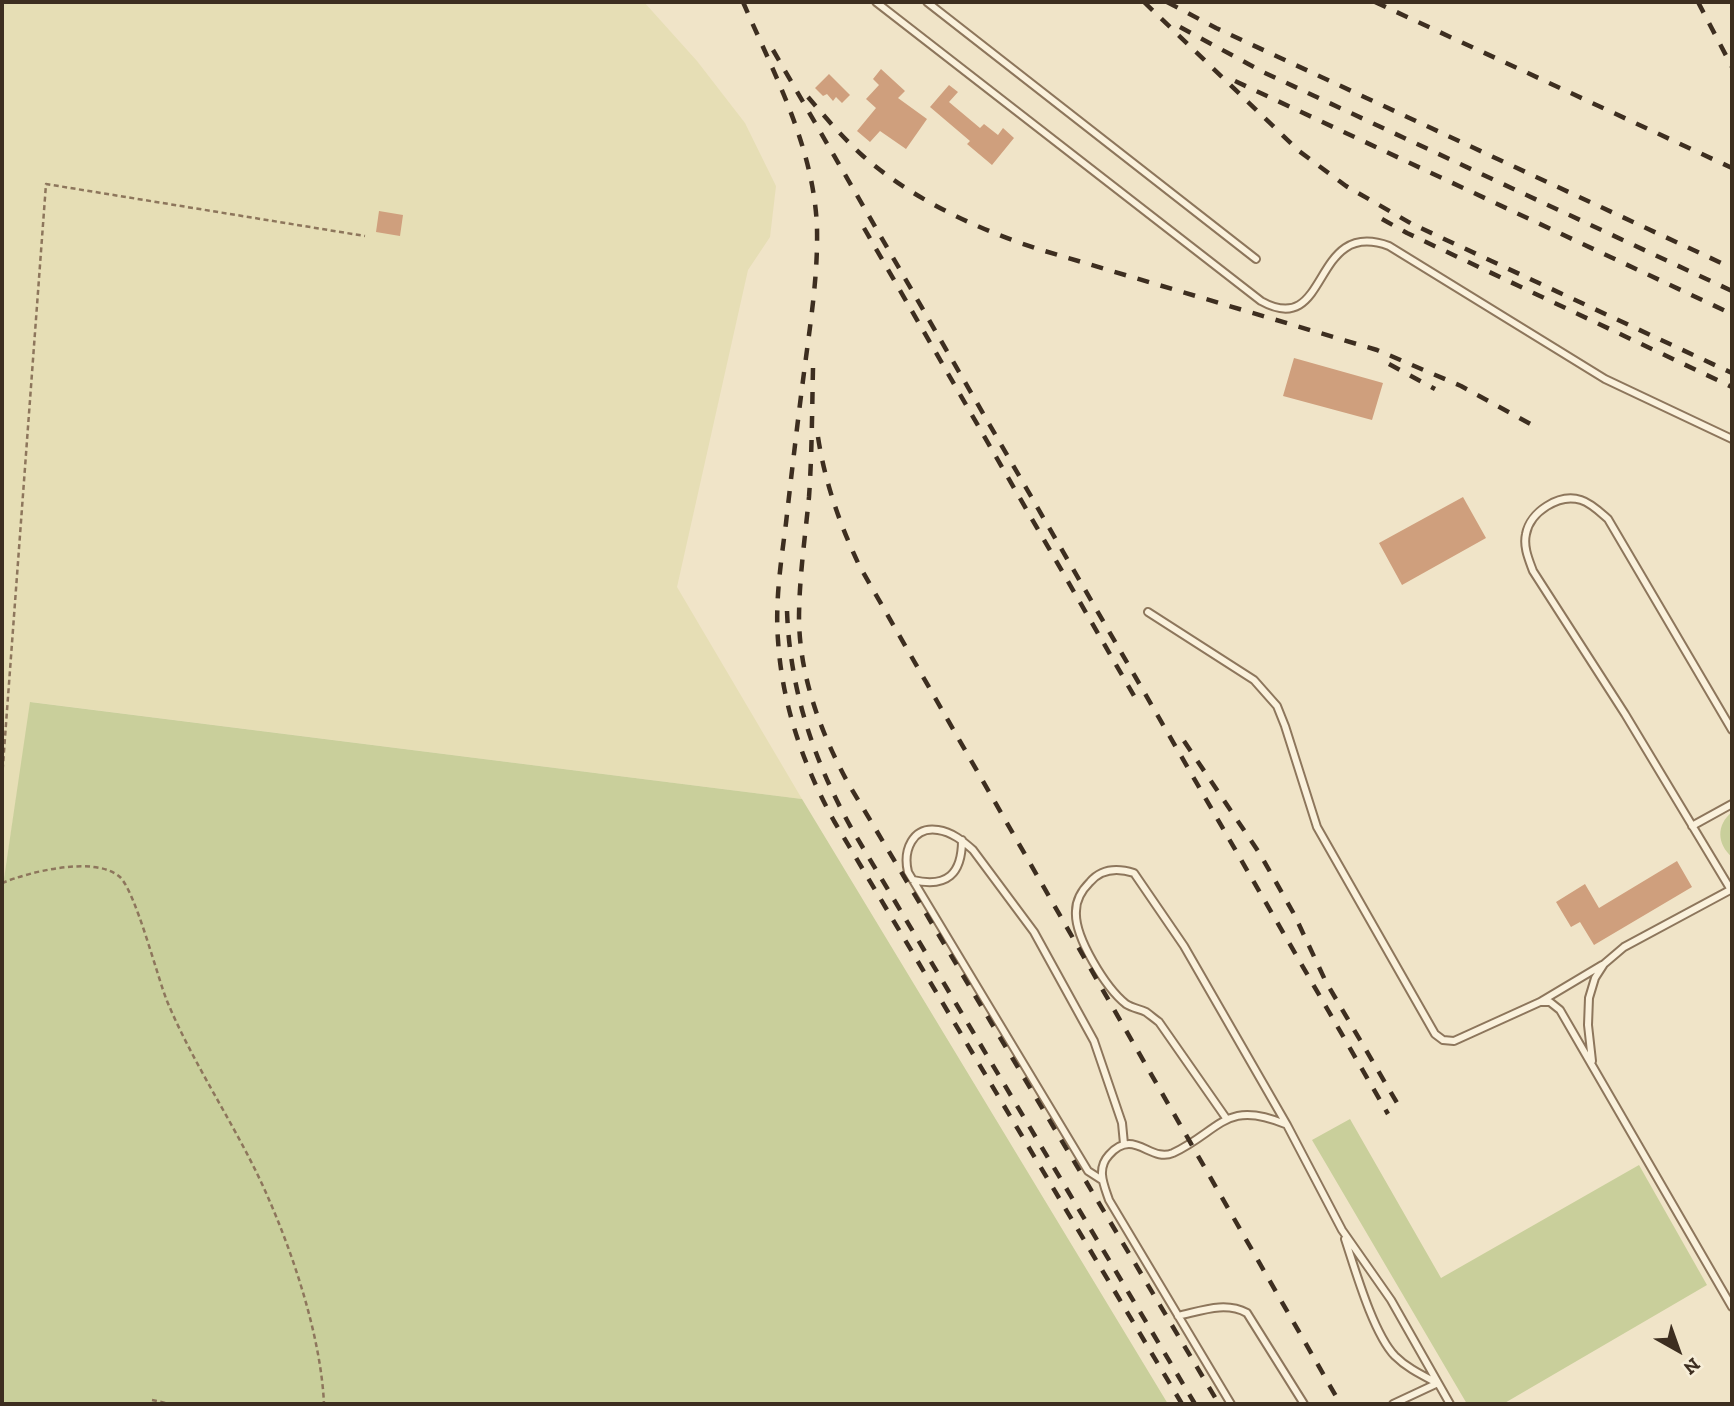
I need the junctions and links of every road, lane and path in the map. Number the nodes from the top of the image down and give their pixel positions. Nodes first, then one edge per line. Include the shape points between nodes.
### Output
1 (876, 2) edge
2 (927, 2) edge
3 (365, 236) dead end
4 (1256, 259) dead end
5 (1732, 439) edge
6 (1148, 612) dead end
7 (1732, 730) edge
8 (2, 778) edge
9 (1732, 804) edge
10 (1692, 826) junction
11 (962, 841) junction
12 (914, 880) junction
13 (2, 883) edge
14 (1732, 889) edge
15 (1604, 964) junction
16 (1540, 1002) junction
17 (1592, 1064) junction
18 (1226, 1118) junction
19 (1287, 1125) junction
20 (1124, 1144) junction
21 (1102, 1180) junction
22 (1342, 1230) junction
23 (1732, 1307) edge
24 (1178, 1316) junction
25 (1438, 1383) junction
26 (152, 1400) dead end
27 (170, 1404) edge
28 (324, 1404) edge
29 (1231, 1404) edge
30 (1304, 1404) edge
31 (1394, 1404) edge
32 (1450, 1404) edge

1 - 5 lane via 1277,310 1294,309 1306,299 1341,250 1372,240 1389,246 1605,379
2 - 4 lane
3 - 8 path via 46,184
6 - 16 lane via 1254,680 1277,706 1317,827 1435,1034 1454,1041
7 - 10 lane via 1608,519 1580,499 1564,499 1532,519 1525,535 1533,571
9 - 10 lane
10 - 14 lane
11 - 12 lane via 962,856 952,875 929,884
11 - 12 lane via 939,830 919,834 907,851
11 - 20 lane via 1034,932 1094,1041 1122,1123
12 - 21 lane via 1088,1171
13 - 28 path via 44,871 86,867 111,871 126,886 167,1002 267,1195 317,1342
14 - 15 lane via 1623,947
15 - 16 lane
15 - 17 lane via 1589,998
16 - 17 lane via 1550,1002 1560,1010
17 - 23 lane
18 - 19 lane via 1251,1114
18 - 19 lane via 1159,1022 1128,1006 1094,965 1077,924 1076,909 1091,879 1105,871 1134,873 1184,946
18 - 20 lane via 1171,1154
19 - 22 lane
20 - 21 lane via 1105,1158
21 - 24 lane via 1109,1200
22 - 25 lane via 1391,1300
22 - 25 lane via 1374,1319 1393,1354
24 - 29 lane
24 - 30 lane via 1221,1307 1247,1313
25 - 31 lane
25 - 32 lane
26 - 27 path

